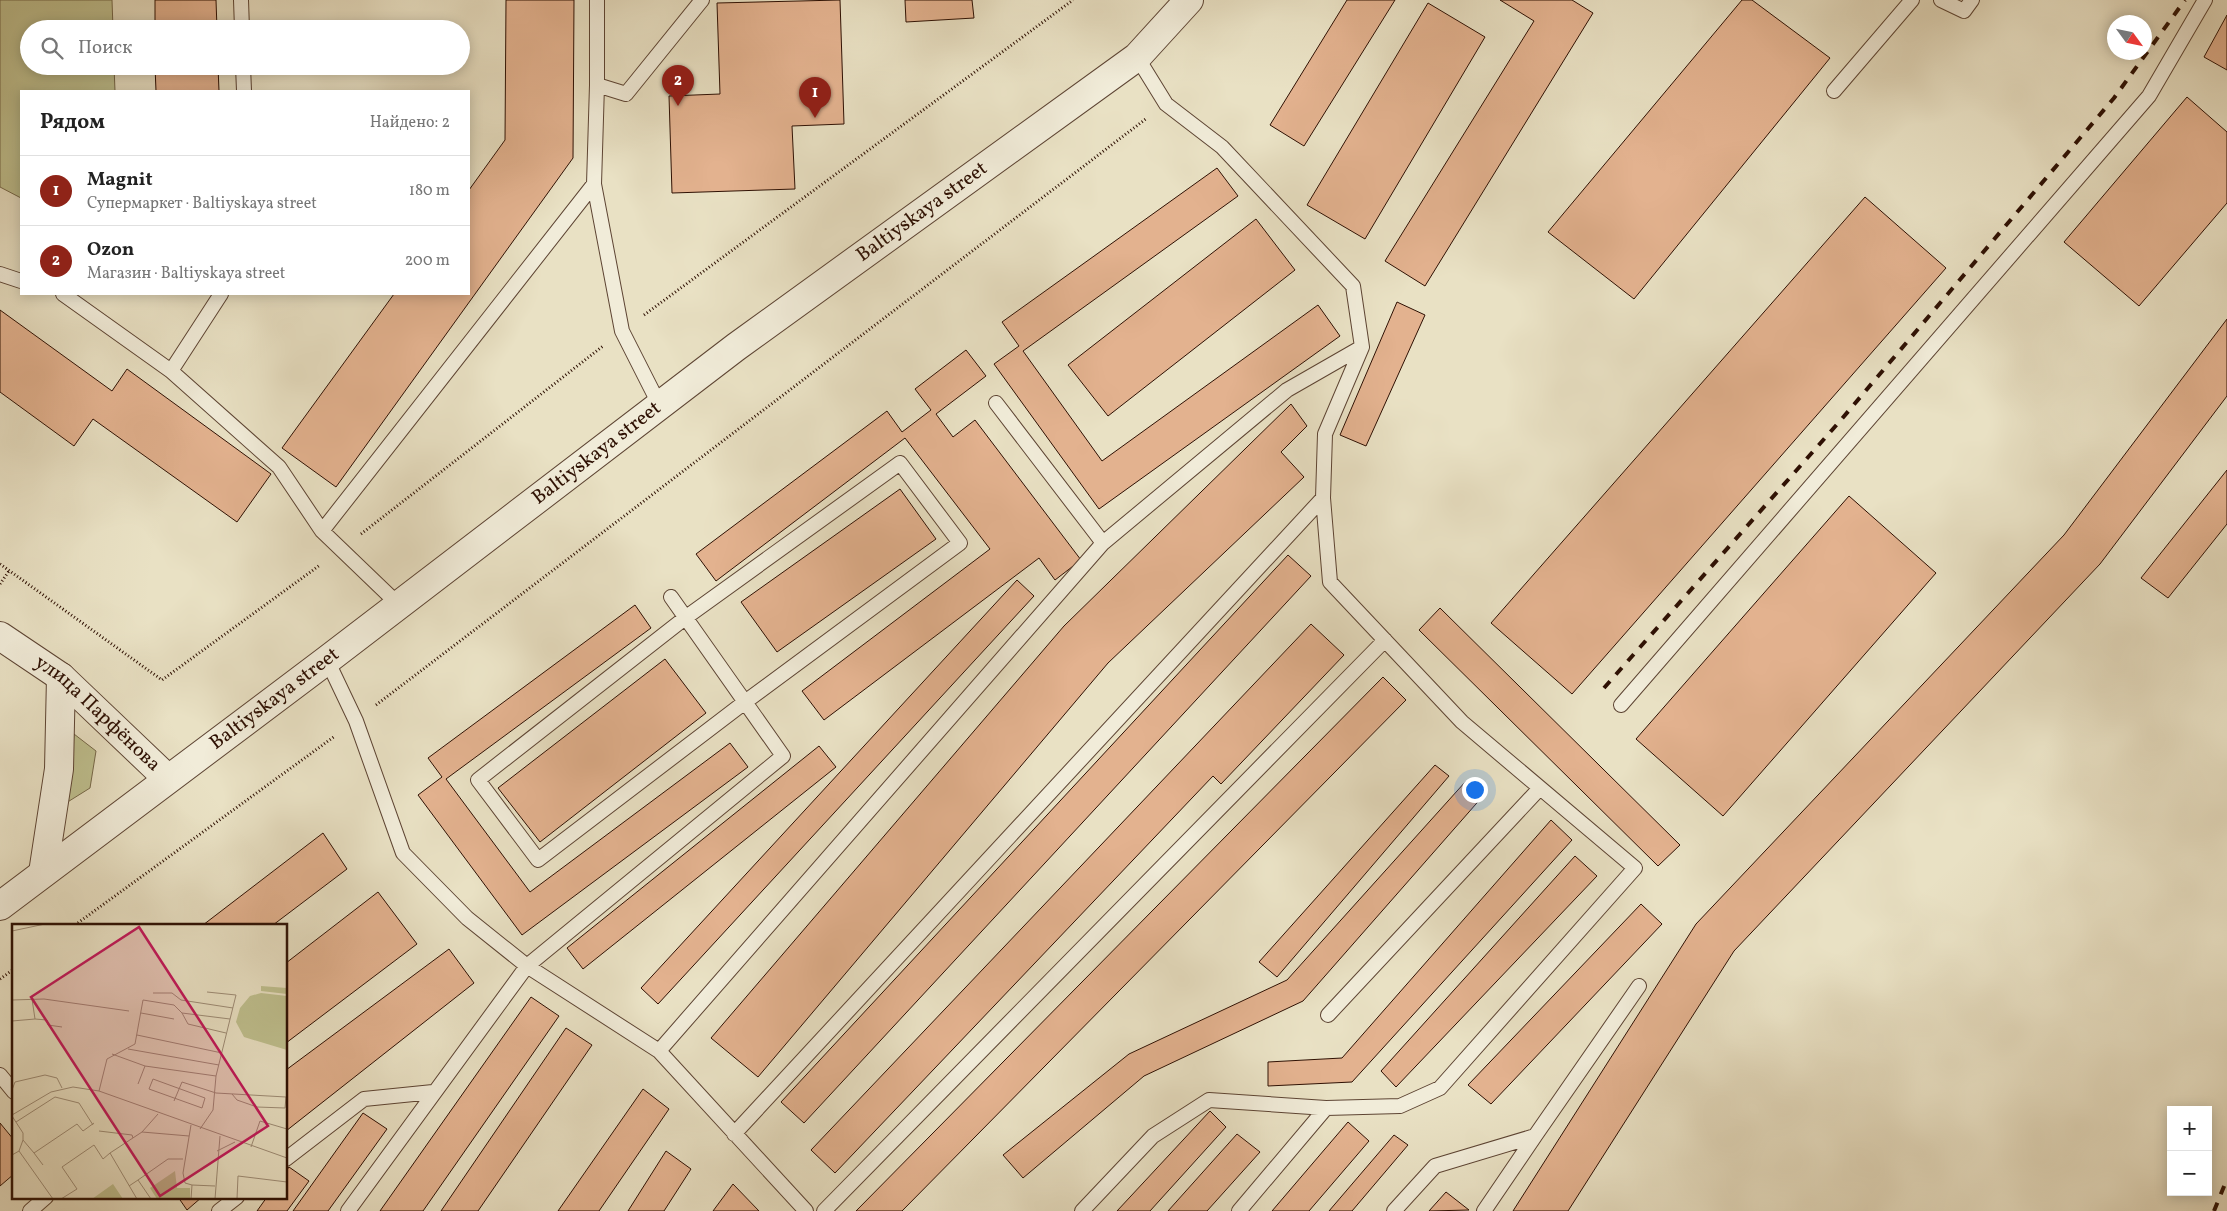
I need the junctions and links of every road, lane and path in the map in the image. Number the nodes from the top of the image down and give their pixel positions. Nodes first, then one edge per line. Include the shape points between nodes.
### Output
1 (241, 0) edge
2 (597, 0) edge
3 (702, 0) edge
4 (1073, 0) edge
5 (1189, 0) edge
6 (1912, 0) edge
7 (1941, 0) edge
8 (1972, 0) edge
9 (2205, 0) edge
10 (242, 20) edge
11 (1137, 57) junction
12 (243, 75) edge
13 (597, 85) junction
14 (244, 90) edge
15 (1834, 91) dead end
16 (1166, 104) junction
17 (594, 184) junction
18 (0, 274) edge
19 (20, 281) edge
20 (64, 295) edge
21 (219, 295) edge
22 (622, 331) junction
23 (1362, 347) junction
24 (171, 371) junction
25 (996, 403) dead end
26 (660, 406) junction
27 (1323, 498) junction
28 (322, 531) junction
29 (1103, 543) junction
30 (341, 550) junction
31 (0, 564) edge
32 (9, 571) junction
33 (0, 584) edge
34 (671, 597) dead end
35 (398, 604) junction
36 (685, 618) junction
37 (0, 636) edge
38 (1385, 640) junction
39 (327, 660) junction
40 (61, 677) junction
41 (745, 702) junction
42 (1621, 705) dead end
43 (356, 721) junction
44 (167, 778) junction
45 (1540, 788) junction
46 (43, 873) junction
47 (0, 906) edge
48 (76, 924) edge
49 (527, 966) junction
50 (12, 970) edge
51 (0, 979) edge
52 (1639, 986) dead end
53 (1328, 1015) dead end
54 (659, 1051) junction
55 (0, 1075) edge
56 (12, 1090) edge
57 (433, 1092) junction
58 (1326, 1108) junction
59 (734, 1134) junction
60 (1535, 1136) junction
61 (288, 1157) edge
62 (45, 1198) edge
63 (236, 1198) edge
64 (30, 1211) edge
65 (219, 1211) edge
66 (348, 1211) edge
67 (806, 1211) edge
68 (824, 1211) edge
69 (1082, 1211) edge
70 (1240, 1211) edge
71 (1394, 1211) edge
72 (1484, 1211) edge

1 - 10 lane
2 - 13 lane
3 - 13 lane via 626,94
4 - 22 path
5 - 11 street, Baltiyskaya street
6 - 15 lane
7 - 8 lane via 1964,11
9 - 42 lane via 2149,96
11 - 16 lane
11 - 26 street, Baltiyskaya street via 736,347
12 - 14 lane
13 - 17 lane
16 - 23 lane via 1222,147 1353,286
16 - 43 path
17 - 22 lane
17 - 28 lane
18 - 19 lane
20 - 24 lane
21 - 24 lane
22 - 26 lane
22 - 30 path
23 - 27 lane via 1325,434
23 - 29 lane via 1287,390
24 - 28 lane via 280,467
25 - 29 lane
26 - 35 street, Baltiyskaya street
27 - 38 lane via 1330,582
27 - 59 lane
28 - 30 lane
29 - 54 lane
30 - 32 path via 162,680
30 - 35 lane
31 - 32 path
32 - 33 path
34 - 36 lane
35 - 39 street, Baltiyskaya street
36 - 41 lane
36 - 41 lane via 478,780 538,860
36 - 41 lane via 900,463 960,543
37 - 40 street, улица Парфёнова
38 - 45 lane via 1462,722
38 - 68 lane
39 - 43 lane
39 - 44 street, Baltiyskaya street
40 - 44 street, улица Парфёнова
40 - 46 street via 60,769
41 - 49 lane via 783,756
43 - 48 path
43 - 49 lane via 403,853 467,918
44 - 46 street, Baltiyskaya street
45 - 53 lane
45 - 58 lane via 1634,868 1440,1088 1400,1106
46 - 47 street, Baltiyskaya street
49 - 54 lane
49 - 57 lane
50 - 51 path
52 - 60 lane
54 - 59 lane
55 - 56 lane
57 - 61 lane via 364,1099
57 - 66 lane
58 - 69 lane via 1209,1100 1153,1136
58 - 70 lane
59 - 67 lane
60 - 71 lane via 1435,1166
60 - 72 lane
62 - 64 lane
63 - 65 lane

